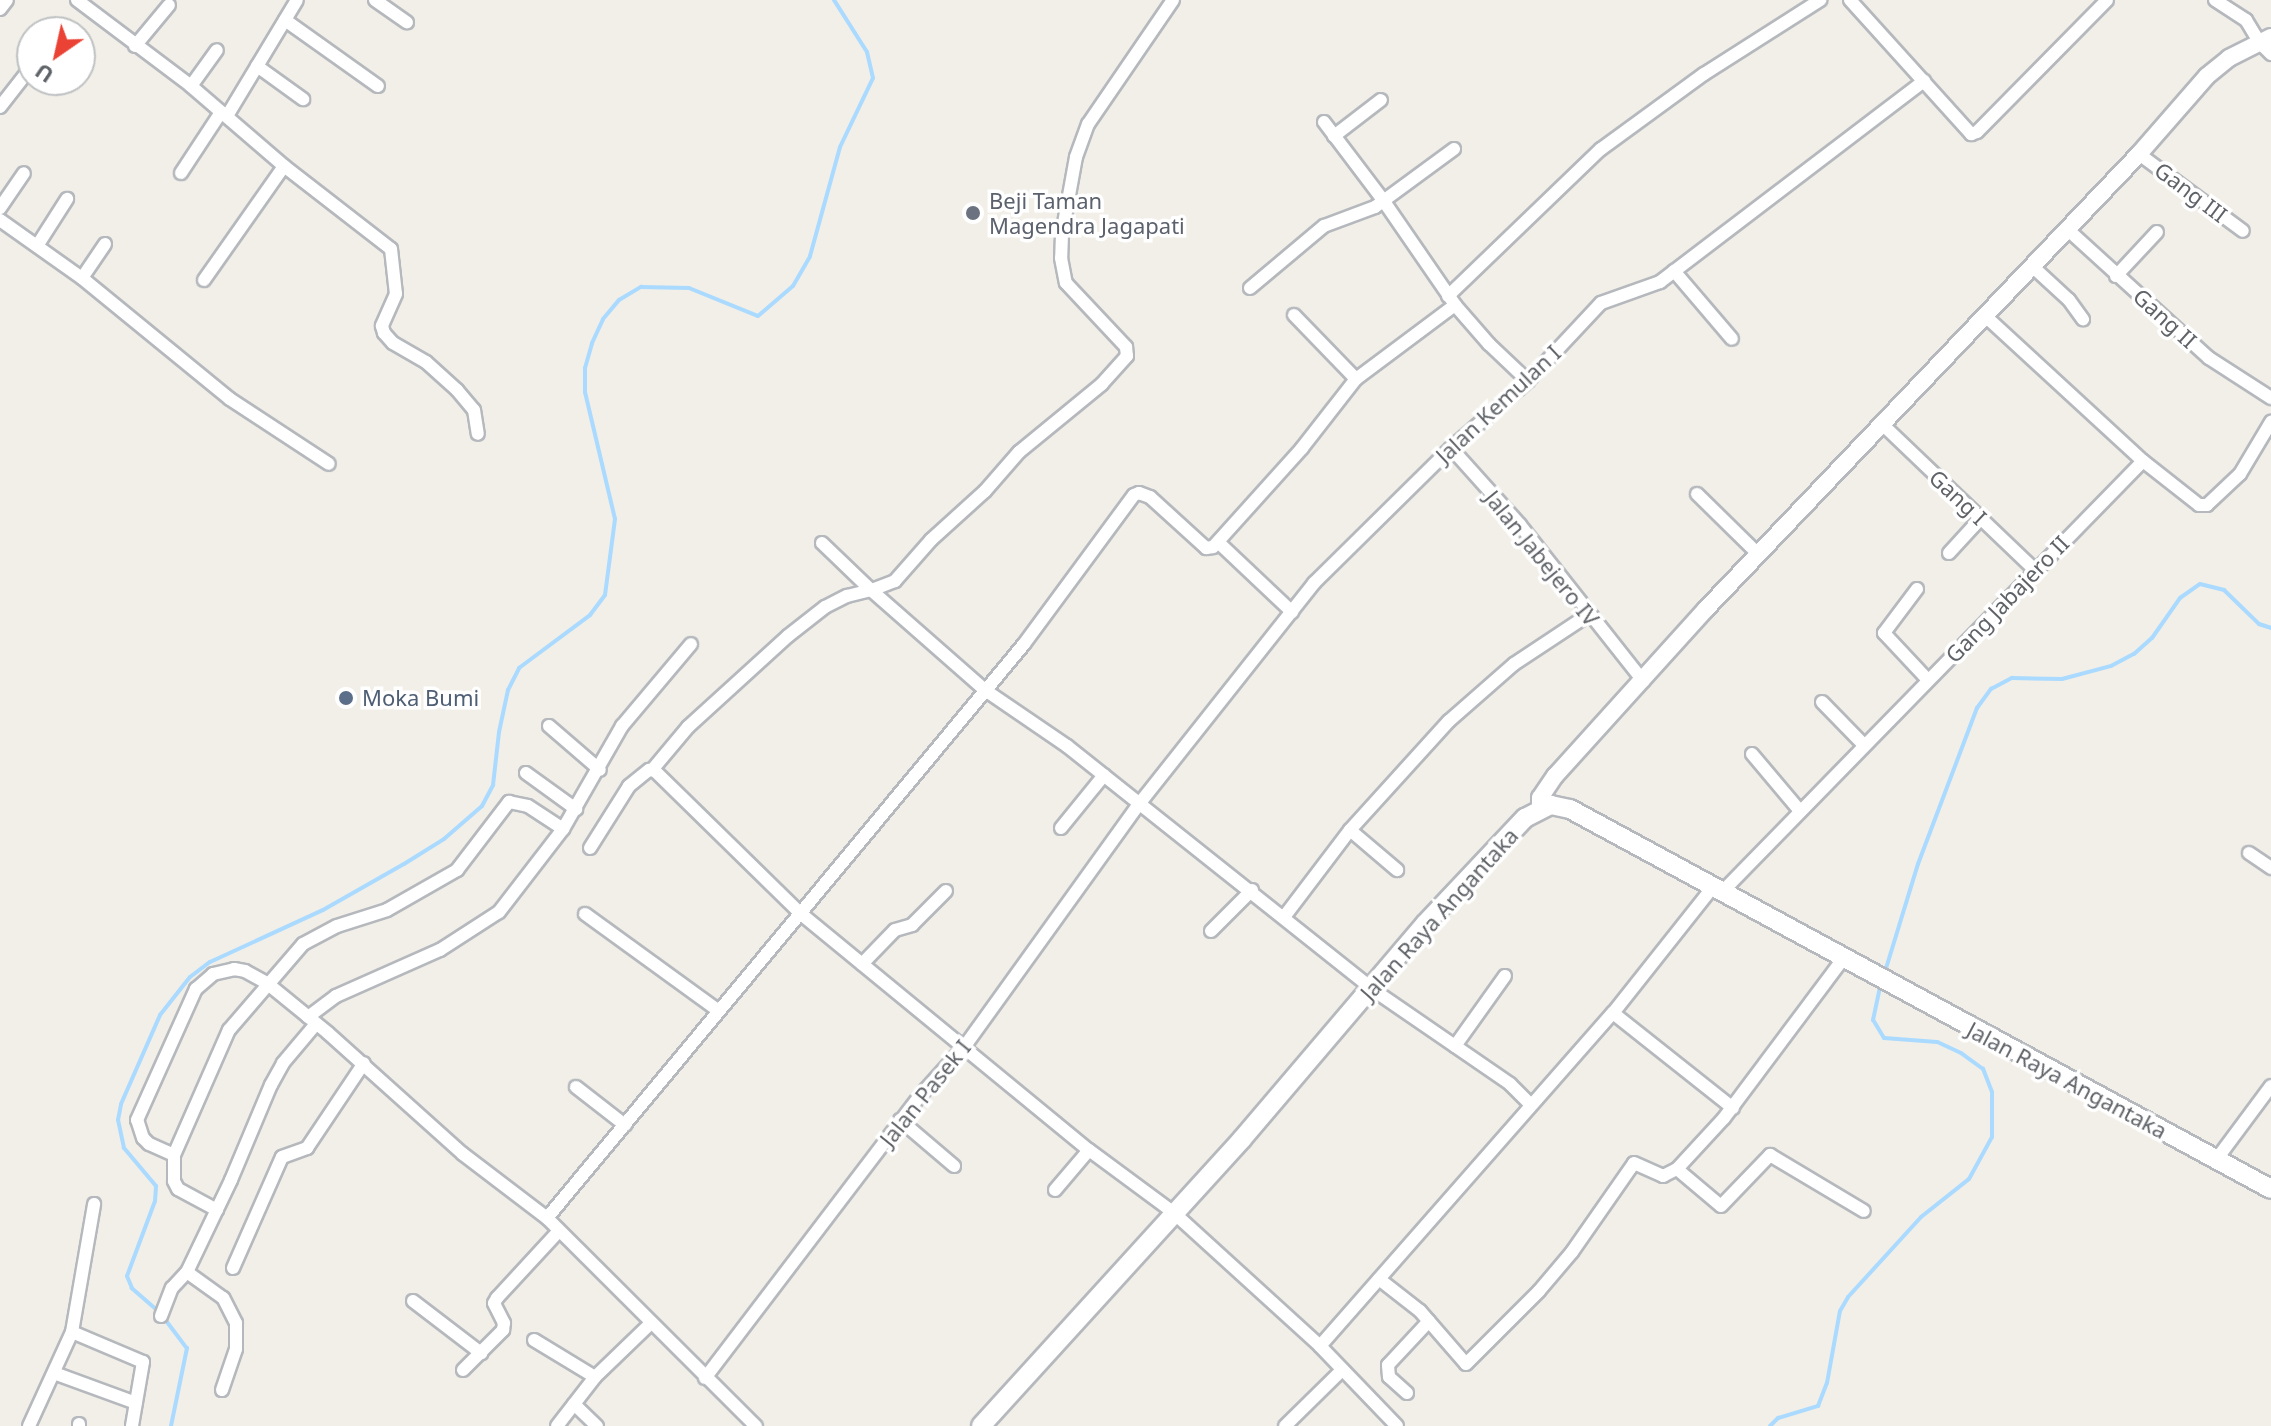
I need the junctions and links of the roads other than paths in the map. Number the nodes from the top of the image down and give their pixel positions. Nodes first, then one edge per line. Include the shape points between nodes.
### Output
1 (7, 0) edge
2 (77, 0) edge
3 (297, 0) edge
4 (375, 0) edge
5 (1173, 0) edge
6 (1820, 0) edge
7 (1850, 0) edge
8 (2107, 0) edge
9 (2215, 0) edge
10 (169, 5) dead end
11 (0, 9) edge
12 (285, 20) junction
13 (407, 22) dead end
14 (2267, 45) edge
15 (135, 46) junction
16 (217, 50) dead end
17 (257, 66) junction
18 (1924, 81) junction
19 (16, 86) edge
20 (191, 86) junction
21 (378, 86) dead end
22 (303, 99) dead end
23 (1381, 100) dead end
24 (0, 107) edge
25 (224, 114) junction
26 (1324, 122) dead end
27 (1334, 136) junction
28 (1454, 149) dead end
29 (2139, 154) junction
30 (284, 166) junction
31 (24, 173) dead end
32 (181, 173) dead end
33 (67, 199) dead end
34 (1383, 200) junction
35 (0, 208) edge
36 (0, 220) edge
37 (2066, 228) junction
38 (2243, 231) dead end
39 (2157, 232) dead end
40 (105, 244) dead end
41 (37, 246) junction
42 (2032, 266) junction
43 (1674, 271) junction
44 (2116, 276) junction
45 (82, 278) junction
46 (204, 280) dead end
47 (1250, 288) dead end
48 (1452, 300) junction
49 (1294, 315) dead end
50 (1984, 315) junction
51 (2083, 319) dead end
52 (1732, 339) dead end
53 (1356, 379) junction
54 (1528, 381) junction
55 (2271, 398) edge
56 (2271, 422) edge
57 (1881, 423) junction
58 (478, 434) dead end
59 (1451, 448) junction
60 (2143, 461) junction
61 (329, 464) dead end
62 (1697, 494) dead end
63 (1982, 517) junction
64 (1218, 542) junction
65 (822, 543) dead end
66 (1757, 553) junction
67 (1949, 553) dead end
68 (2035, 570) junction
69 (1917, 589) dead end
70 (871, 590) junction
71 (1292, 612) junction
72 (1588, 615) junction
73 (691, 644) dead end
74 (1637, 675) junction
75 (1927, 679) junction
76 (985, 690) junction
77 (1822, 702) dead end
78 (549, 726) dead end
79 (1863, 744) junction
80 (1752, 754) dead end
81 (600, 770) junction
82 (652, 770) junction
83 (526, 773) dead end
84 (1104, 775) junction
85 (1139, 804) junction
86 (576, 809) junction
87 (1540, 809) junction
88 (1800, 811) junction
89 (1061, 828) dead end
90 (563, 829) junction
91 (1350, 830) junction
92 (590, 848) dead end
93 (2249, 853) dead end
94 (2271, 868) edge
95 (1397, 870) dead end
96 (1717, 889) junction
97 (1252, 890) junction
98 (946, 891) dead end
99 (800, 913) junction
100 (585, 914) dead end
101 (1284, 917) junction
102 (1211, 931) dead end
103 (862, 964) junction
104 (1836, 968) junction
105 (1505, 976) dead end
106 (268, 984) junction
107 (1372, 989) junction
108 (719, 1011) junction
109 (1613, 1013) junction
110 (312, 1020) junction
111 (965, 1046) junction
112 (1455, 1046) junction
113 (364, 1063) junction
114 (2271, 1086) edge
115 (576, 1087) dead end
116 (1530, 1104) junction
117 (2258, 1105) junction
118 (1733, 1108) junction
119 (2271, 1111) edge
120 (900, 1120) junction
121 (625, 1125) junction
122 (1089, 1150) junction
123 (174, 1155) junction
124 (2216, 1160) junction
125 (954, 1166) dead end
126 (1677, 1169) junction
127 (2271, 1189) edge
128 (1055, 1190) dead end
129 (94, 1204) dead end
130 (217, 1210) junction
131 (1864, 1211) dead end
132 (1174, 1213) junction
133 (547, 1218) junction
134 (558, 1232) junction
135 (233, 1268) dead end
136 (187, 1272) junction
137 (1379, 1279) junction
138 (413, 1301) dead end
139 (161, 1316) dead end
140 (1429, 1321) junction
141 (650, 1324) junction
142 (72, 1332) junction
143 (534, 1340) dead end
144 (1320, 1346) junction
145 (481, 1353) junction
146 (463, 1370) dead end
147 (1342, 1370) junction
148 (54, 1373) junction
149 (595, 1377) junction
150 (705, 1378) junction
151 (222, 1390) dead end
152 (1407, 1393) dead end
153 (136, 1403) junction
154 (574, 1404) junction
155 (29, 1426) edge
156 (132, 1426) edge
157 (557, 1426) edge
158 (597, 1426) edge
159 (756, 1426) edge
160 (981, 1426) edge
161 (1285, 1426) edge
162 (1397, 1426) edge

1 - 11 street
2 - 15 street
3 - 12 street
4 - 13 street
5 - 70 street via 1088,124 1076,157 1062,234 1066,283 1126,347 1127,356 1102,384 1019,452 895,581
6 - 48 street via 1704,74 1601,149
7 - 18 street
8 - 18 street via 1977,132 1966,131
9 - 14 street via 2246,20
10 - 15 street
12 - 17 street
12 - 21 street
14 - 29 street via 2229,58 2207,76
15 - 20 street
16 - 20 street
17 - 22 street
17 - 25 street
18 - 43 street, Jalan Kemulan I
19 - 24 street
20 - 25 street
23 - 27 street
25 - 30 street
25 - 32 street
26 - 27 street
27 - 34 street
28 - 34 street
29 - 37 street
29 - 38 street, Gang III
30 - 46 street
30 - 58 street via 391,249 396,294 384,333 457,390 474,410
31 - 35 street
33 - 41 street
34 - 47 street via 1324,226
34 - 48 street
36 - 41 street
37 - 42 street
37 - 44 street, Gang II
39 - 44 street
40 - 45 street
41 - 45 street
42 - 50 street
42 - 51 street
43 - 52 street
43 - 54 street, Jalan Kemulan I via 1652,286 1601,303
44 - 55 street, Gang II via 2214,362
45 - 61 street via 230,399
48 - 53 street
48 - 54 street
49 - 53 street
50 - 57 street
50 - 60 street
53 - 64 street
54 - 59 street, Jalan Kemulan I
56 - 60 street via 2240,474 2207,505 2199,505
57 - 63 street, Gang I
57 - 66 street
59 - 71 street, Jalan Kemulan I via 1314,583
59 - 72 street, Jalan Jabejero IV via 1520,525
60 - 68 street, Gang Jabajero II
62 - 66 street
63 - 67 street
63 - 68 street, Gang I
64 - 71 street
64 - 76 street via 1206,548 1150,497 1134,495
65 - 70 street
66 - 74 street
68 - 75 street, Gang Jabajero II
69 - 75 street via 1884,633
70 - 76 street
70 - 82 street via 825,607 788,636 688,727
71 - 85 street, Jalan Kemulan I
72 - 74 street, Jalan Jabejero IV
72 - 91 street via 1470,701
73 - 81 street via 622,726
74 - 87 street via 1555,776 1540,798
75 - 79 street, Gang Jabajero II
76 - 84 street
76 - 99 street
77 - 79 street
78 - 81 street
79 - 88 street, Gang Jabajero II
80 - 88 street
81 - 86 street
82 - 92 street via 629,786
82 - 99 street
83 - 86 street
84 - 85 street
84 - 89 street
85 - 97 street
85 - 111 street, Jalan Pasek I
86 - 90 street
87 - 96 main road, Jalan Raya Angantaka via 1570,809
87 - 107 main road, Jalan Raya Angantaka via 1525,818 1425,924
88 - 96 street, Gang Jabajero II
90 - 106 street via 528,806 509,802 457,870 387,910 310,940
90 - 110 street via 499,912 440,950 336,996
91 - 95 street
91 - 101 street
93 - 94 street
96 - 104 main road, Jalan Raya Angantaka
96 - 109 street, Gang Jabajero II
97 - 101 street
97 - 102 street
98 - 103 street via 912,925 895,930
99 - 103 street
99 - 108 street
100 - 108 street
101 - 107 street
103 - 111 street
104 - 118 street
104 - 124 main road, Jalan Raya Angantaka via 1864,971
105 - 112 street
106 - 110 street
106 - 123 street via 229,1030
106 - 123 street via 234,969 213,974 196,989 137,1120 149,1144
107 - 112 street
107 - 132 main road, Jalan Raya Angantaka
108 - 121 street
109 - 116 street, Gang Jabajero II
109 - 118 street
110 - 113 street
110 - 130 street via 271,1085
111 - 120 street, Jalan Pasek I
111 - 122 street
112 - 116 street
113 - 133 street via 463,1154
113 - 135 street via 307,1148 282,1157
114 - 117 street
115 - 121 street
116 - 137 street, Gang Jabajero II
117 - 119 street
117 - 124 street
118 - 126 street
120 - 125 street
120 - 150 street, Jalan Pasek I
121 - 133 street
122 - 128 street
122 - 132 street
123 - 130 street via 178,1189
124 - 127 main road, Jalan Raya Angantaka
126 - 131 street via 1721,1206 1770,1155
126 - 140 street via 1659,1177 1634,1163 1572,1252 1466,1364
129 - 142 street
130 - 136 street
132 - 144 street
132 - 160 main road, Jalan Raya Angantaka
133 - 134 street
134 - 141 street
134 - 145 street via 495,1303 504,1326
136 - 139 street via 172,1288
136 - 151 street via 223,1298 236,1323 236,1349
137 - 140 street
137 - 144 street, Gang Jabajero II
138 - 145 street
140 - 152 street via 1388,1365 1389,1377
141 - 149 street
141 - 150 street
142 - 148 street
142 - 153 street via 143,1362
143 - 149 street
144 - 147 street
145 - 146 street
147 - 161 street
147 - 162 street
148 - 153 street
148 - 155 street
149 - 154 street
150 - 159 street
153 - 156 street
154 - 157 street
154 - 158 street

